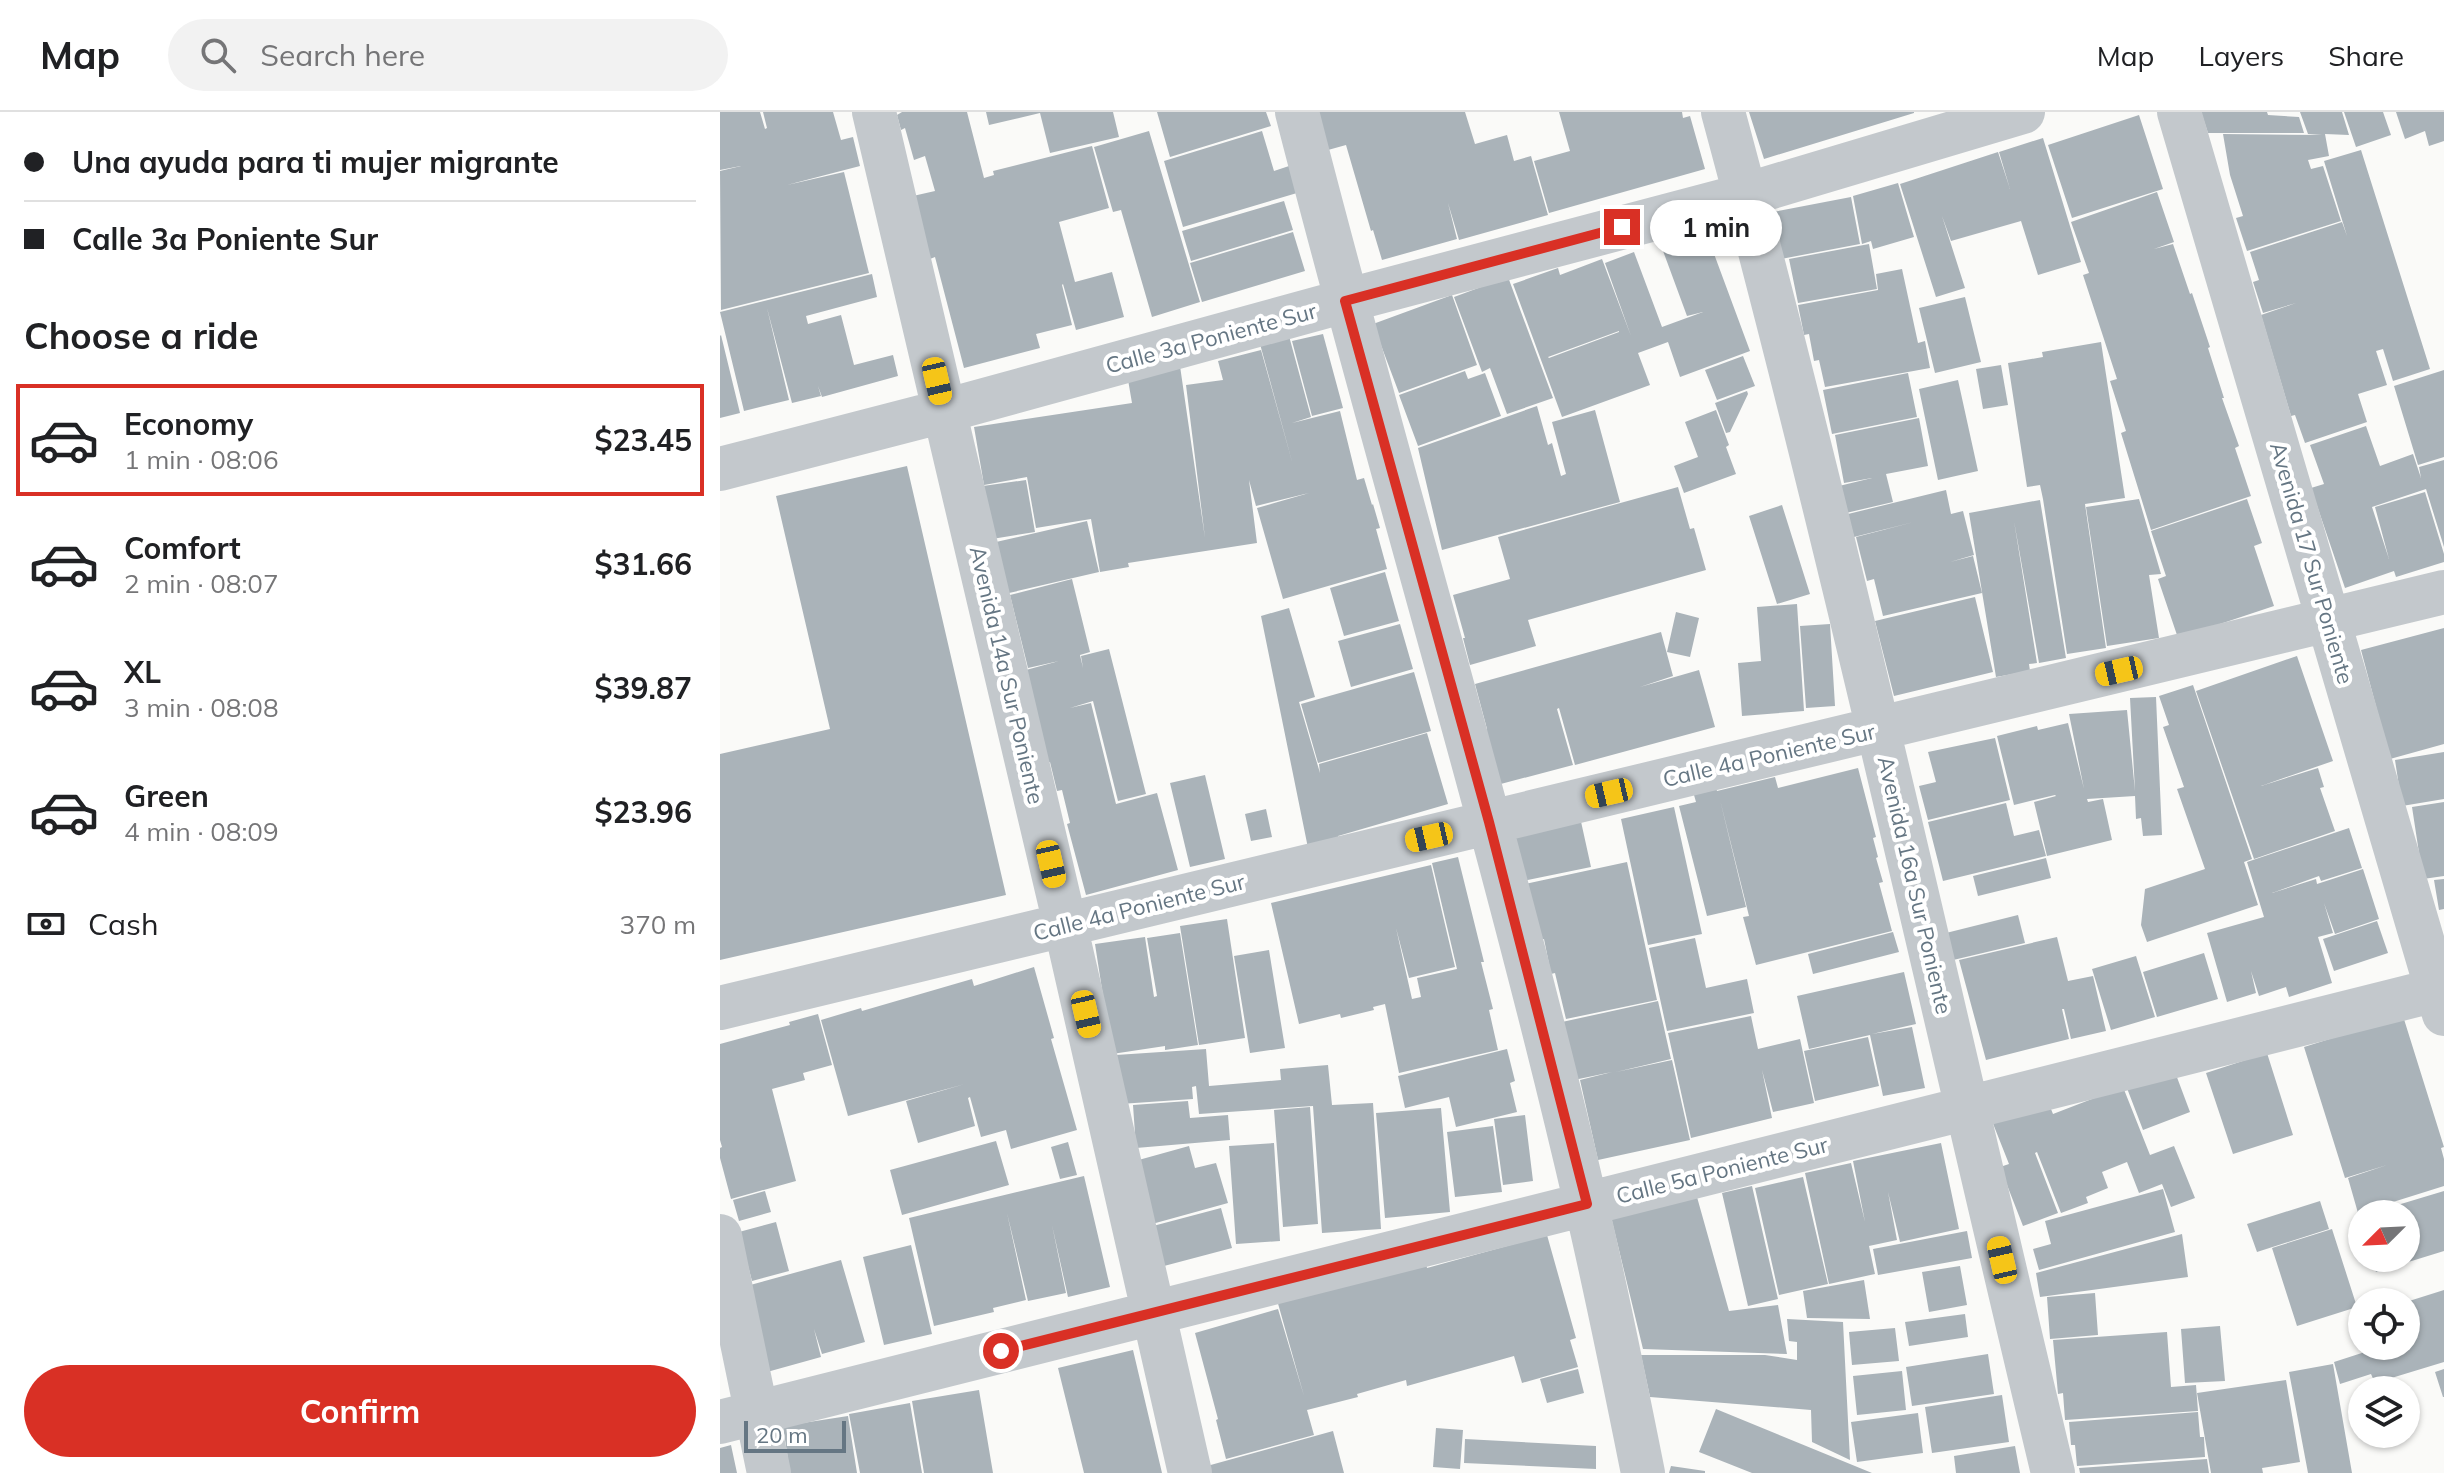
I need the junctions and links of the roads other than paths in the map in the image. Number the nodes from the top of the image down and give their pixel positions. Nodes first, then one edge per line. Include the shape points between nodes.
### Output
1 (874, 112) edge
2 (1297, 112) edge
3 (1723, 112) edge
4 (2023, 112) edge
5 (2179, 112) edge
6 (1745, 195) junction
7 (1345, 301) junction
8 (944, 411) junction
9 (720, 469) edge
10 (2444, 592) edge
11 (2328, 620) junction
12 (1879, 729) junction
13 (1489, 822) junction
14 (1065, 924) junction
15 (2442, 997) edge
16 (720, 1008) edge
17 (1966, 1108) junction
18 (1587, 1204) junction
19 (720, 1236) edge
20 (1154, 1313) junction
21 (738, 1417) edge
22 (769, 1473) edge
23 (1190, 1473) edge
24 (1643, 1473) edge
25 (2053, 1473) edge

1 - 8 street, Avenida 14a Sur Poniente
2 - 7 street
3 - 6 street, Avenida 16a Sur Poniente
4 - 6 street, Calle 3a Poniente Sur
5 - 11 street, Avenida 17 Sur Poniente
6 - 7 street, Calle 3a Poniente Sur
6 - 12 street, Avenida 16a Sur Poniente
7 - 8 street, Calle 3a Poniente Sur
7 - 13 street
8 - 9 street, Calle 3a Poniente Sur
8 - 14 street, Avenida 14a Sur Poniente
10 - 11 street, Calle 4a Poniente Sur
11 - 12 street, Calle 4a Poniente Sur
11 - 15 street, Avenida 17 Sur Poniente
12 - 13 street, Calle 4a Poniente Sur
12 - 17 street, Avenida 16a Sur Poniente
13 - 14 street, Calle 4a Poniente Sur
13 - 18 street
14 - 16 street, Calle 4a Poniente Sur
14 - 20 street, Avenida 14a Sur Poniente
15 - 17 street, Calle 5a Poniente Sur
17 - 18 street, Calle 5a Poniente Sur
17 - 25 street, Avenida 16a Sur Poniente
18 - 20 street, Calle 5a Poniente Sur
18 - 24 street
19 - 21 street
20 - 21 street, Calle 5a Poniente Sur
20 - 23 street, Avenida 14a Sur Poniente
21 - 22 street

